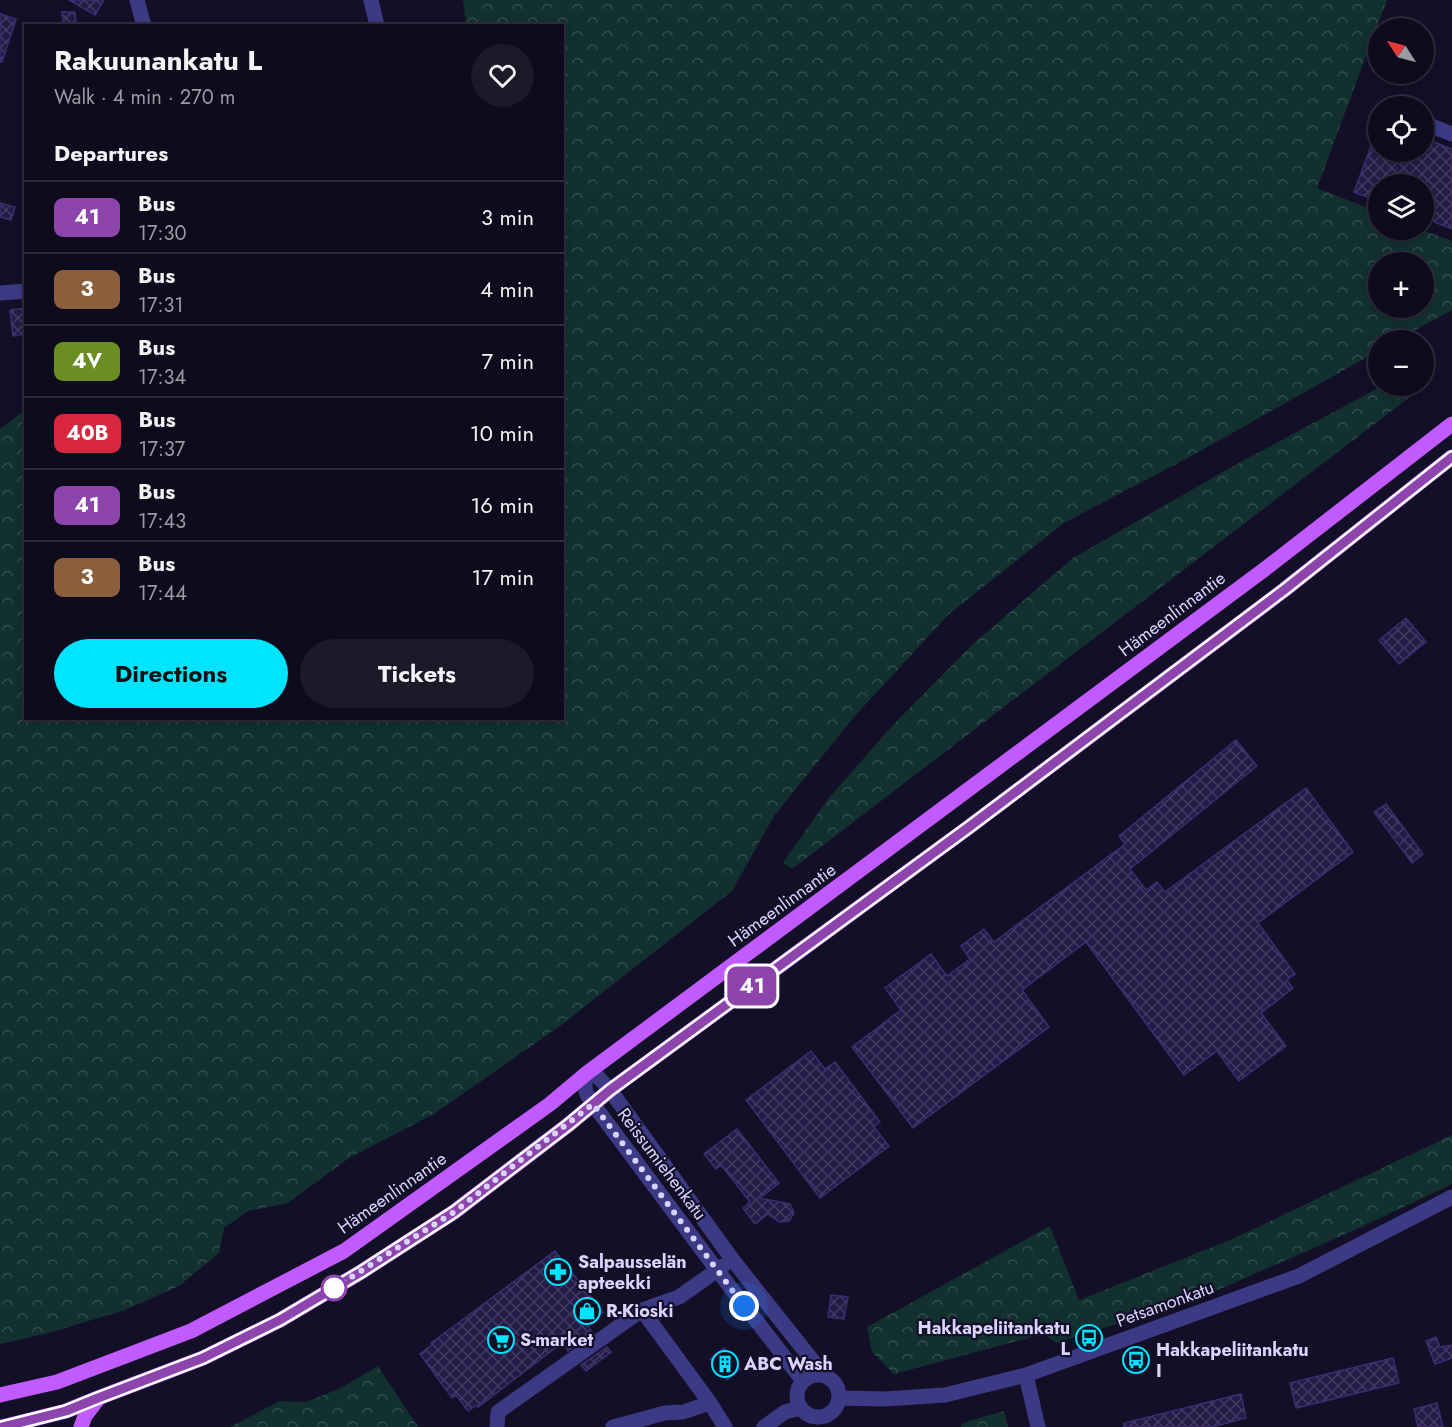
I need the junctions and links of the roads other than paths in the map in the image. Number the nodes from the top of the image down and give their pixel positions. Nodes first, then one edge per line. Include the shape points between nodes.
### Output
1 (137, 0) edge
2 (371, 0) edge
3 (143, 24) edge
4 (377, 24) edge
5 (1434, 127) edge
6 (1452, 134) edge
7 (24, 291) edge
8 (0, 293) edge
9 (1452, 424) edge
10 (1452, 457) edge
11 (587, 1073) junction
12 (610, 1090) junction
13 (593, 1104) junction
14 (1452, 1197) edge
15 (732, 1259) junction
16 (717, 1270) junction
17 (642, 1310) junction
18 (824, 1375) junction
19 (1026, 1375) junction
20 (803, 1381) junction
21 (0, 1395) edge
22 (98, 1398) junction
23 (839, 1398) junction
24 (710, 1403) junction
25 (800, 1408) junction
26 (48, 1415) junction
27 (2, 1427) edge
28 (72, 1427) edge
29 (81, 1427) edge
30 (497, 1427) edge
31 (613, 1427) edge
32 (725, 1427) edge
33 (764, 1427) edge
34 (1038, 1427) edge

1 - 3 street
2 - 4 street
5 - 6 street
7 - 8 street
9 - 11 main road, Hämeenlinnantie via 1265,569
10 - 12 main road via 1284,590 998,806
11 - 12 street, Reissumiehenkatu via 597,1076
11 - 13 street, Reissumiehenkatu via 585,1092
11 - 21 main road, Hämeenlinnantie via 550,1104 344,1251 191,1331 57,1382
12 - 13 main road
12 - 15 street, Reissumiehenkatu
13 - 16 street, Reissumiehenkatu
13 - 22 main road via 454,1212 361,1272 280,1320 203,1358
14 - 19 street, Petsamonkatu via 1299,1276
15 - 16 street
15 - 18 street, Reissumiehenkatu
16 - 17 street via 679,1297
16 - 20 street, Reissumiehenkatu
17 - 24 street
17 - 30 street via 498,1412
18 - 20 street via 813,1375
18 - 23 street via 836,1384
19 - 23 street, Petsamonkatu via 945,1395
19 - 34 street
20 - 25 street via 797,1394
22 - 26 main road
22 - 29 main road
23 - 25 street via 832,1411 819,1417
24 - 31 street
24 - 32 street
25 - 33 street via 785,1412
26 - 27 main road
26 - 28 main road

